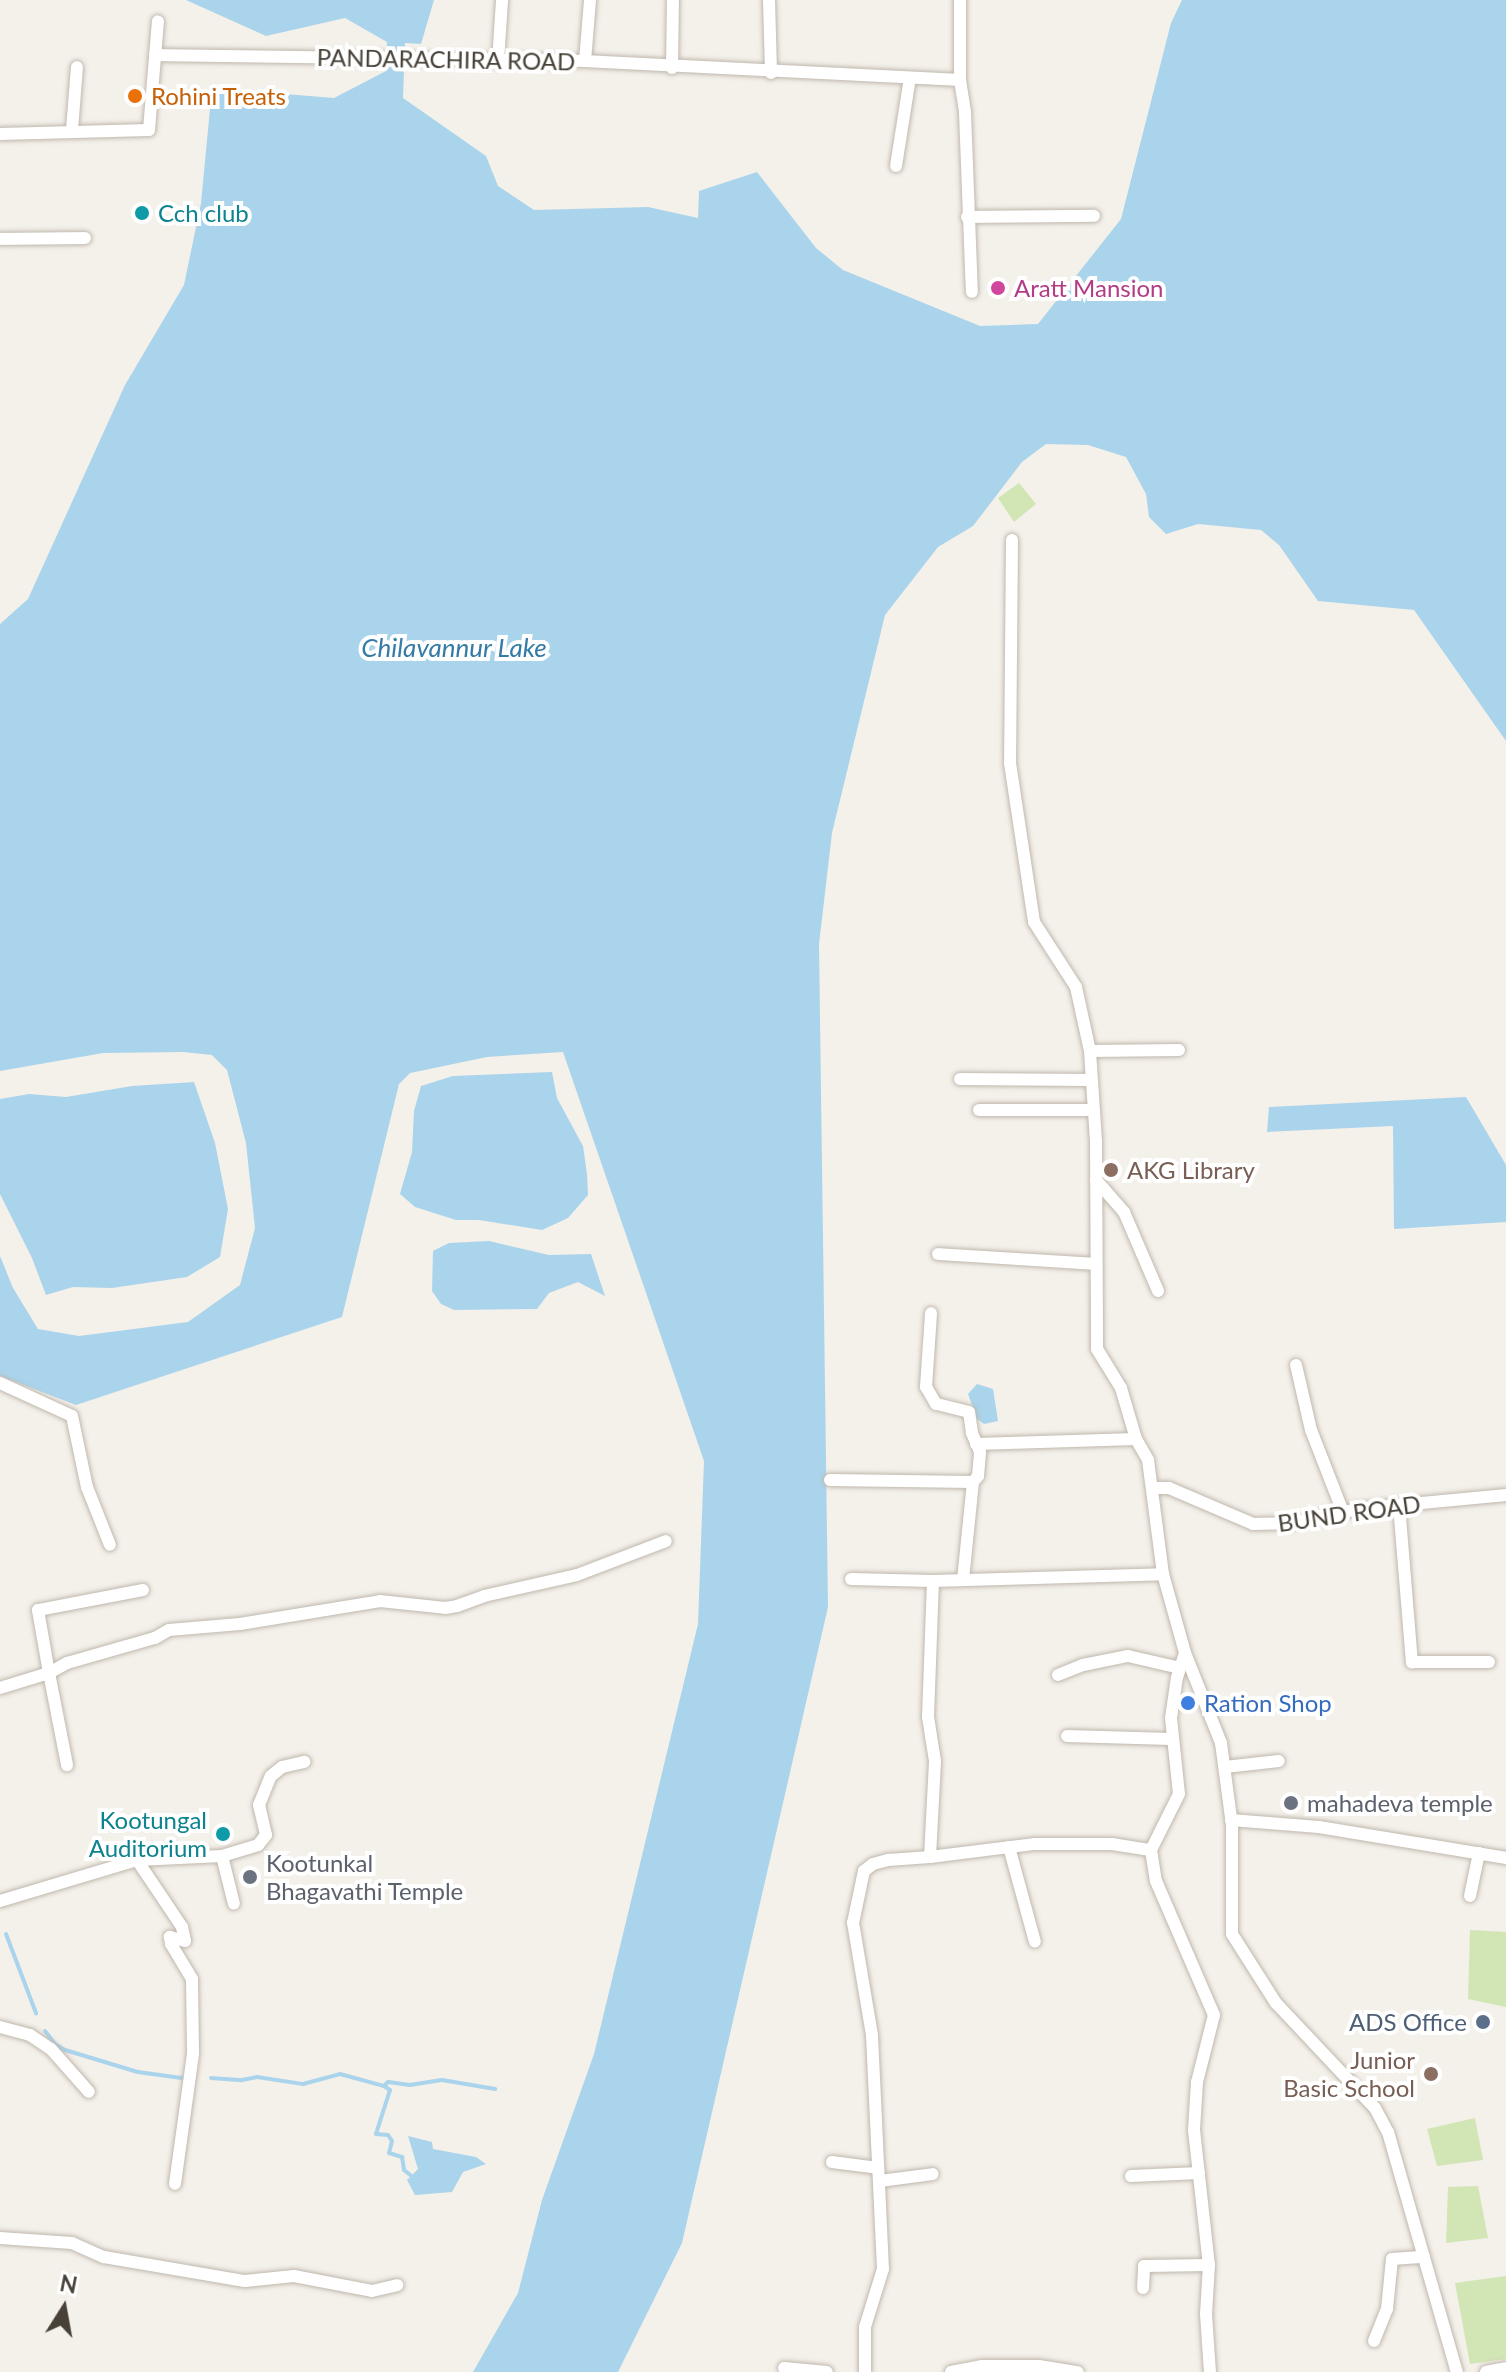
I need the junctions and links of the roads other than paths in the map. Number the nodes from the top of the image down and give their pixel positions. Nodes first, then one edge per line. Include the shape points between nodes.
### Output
1 (502, 0) edge
2 (590, 0) edge
3 (673, 0) edge
4 (769, 0) edge
5 (960, 0) edge
6 (158, 21) dead end
7 (155, 55) junction
8 (498, 61) junction
9 (585, 61) junction
10 (77, 67) dead end
11 (672, 68) junction
12 (771, 73) junction
13 (910, 78) junction
14 (960, 80) junction
15 (72, 130) junction
16 (0, 134) edge
17 (896, 166) dead end
18 (1094, 216) dead end
19 (967, 217) junction
20 (85, 238) dead end
21 (0, 239) edge
22 (972, 292) dead end
23 (1012, 540) dead end
24 (1179, 1050) dead end
25 (1090, 1051) junction
26 (960, 1079) dead end
27 (1091, 1080) junction
28 (979, 1110) dead end
29 (1093, 1110) junction
30 (1096, 1180) junction
31 (938, 1254) dead end
32 (1095, 1264) junction
33 (1158, 1291) dead end
34 (931, 1313) dead end
35 (1296, 1365) dead end
36 (0, 1383) edge
37 (1136, 1439) junction
38 (976, 1444) junction
39 (830, 1480) dead end
40 (973, 1482) junction
41 (1152, 1488) junction
42 (1506, 1495) edge
43 (1399, 1505) junction
44 (1343, 1512) junction
45 (666, 1541) dead end
46 (110, 1545) dead end
47 (1163, 1574) junction
48 (851, 1579) dead end
49 (963, 1580) junction
50 (933, 1581) junction
51 (143, 1590) dead end
52 (1185, 1653) junction
53 (1489, 1662) dead end
54 (1180, 1668) junction
55 (49, 1673) junction
56 (1058, 1675) dead end
57 (0, 1688) edge
58 (1067, 1736) dead end
59 (1171, 1739) junction
60 (1279, 1761) dead end
61 (304, 1762) dead end
62 (67, 1765) dead end
63 (1225, 1767) junction
64 (1231, 1820) junction
65 (1009, 1847) junction
66 (1151, 1850) junction
67 (1479, 1853) junction
68 (222, 1856) junction
69 (930, 1857) junction
70 (1506, 1858) edge
71 (137, 1860) junction
72 (1470, 1896) dead end
73 (0, 1901) edge
74 (234, 1904) dead end
75 (1035, 1942) dead end
76 (0, 2027) edge
77 (89, 2092) dead end
78 (832, 2162) dead end
79 (1199, 2173) junction
80 (879, 2174) junction
81 (933, 2174) dead end
82 (1131, 2176) dead end
83 (175, 2184) dead end
84 (0, 2238) edge
85 (1424, 2257) junction
86 (1209, 2265) junction
87 (397, 2285) dead end
88 (1143, 2288) dead end
89 (1374, 2341) dead end
90 (784, 2368) dead end
91 (1506, 2368) edge
92 (827, 2372) edge
93 (865, 2372) edge
94 (951, 2372) edge
95 (1078, 2372) edge
96 (1210, 2372) edge
97 (1457, 2372) edge
98 (1486, 2372) edge

1 - 8 street
2 - 9 street
3 - 11 street
4 - 12 street
5 - 14 street
6 - 7 street
7 - 8 street, PANDARACHIRA ROAD
7 - 15 street via 149,130
8 - 9 street, PANDARACHIRA ROAD
9 - 11 street, PANDARACHIRA ROAD
10 - 15 street
11 - 12 street, PANDARACHIRA ROAD
12 - 13 street, PANDARACHIRA ROAD
13 - 14 street, PANDARACHIRA ROAD
13 - 17 street
14 - 19 street via 969,176
15 - 16 street
18 - 19 street
19 - 22 street
20 - 21 street
23 - 25 street via 1010,763 1034,922 1076,987
24 - 25 street
25 - 27 street
26 - 27 street
27 - 29 street
28 - 29 street
29 - 30 street
30 - 32 street
30 - 33 street via 1124,1212
31 - 32 street
32 - 37 street via 1097,1349 1121,1388
34 - 38 street via 928,1396 936,1404 969,1412
35 - 44 street via 1311,1430
36 - 46 street via 72,1416 87,1487
37 - 38 street
37 - 41 street via 1148,1460
38 - 40 street via 980,1452
39 - 40 street
40 - 49 street
41 - 44 street, BUND ROAD via 1169,1488 1253,1524 1293,1523
41 - 47 street
42 - 43 street, BUND ROAD
43 - 44 street, BUND ROAD
43 - 53 street via 1412,1662
45 - 55 street via 577,1575 457,1606 380,1601 288,1618 169,1630
47 - 49 street
47 - 52 street
48 - 50 street
49 - 50 street
50 - 69 street
51 - 55 street via 38,1610
52 - 54 street
52 - 63 street via 1215,1725
54 - 56 street via 1128,1656
54 - 59 street
55 - 57 street
55 - 62 street
58 - 59 street
59 - 66 street via 1179,1794
60 - 63 street
61 - 68 street via 271,1776 259,1805 266,1835 258,1845
63 - 64 street
64 - 67 street via 1333,1829
64 - 85 street via 1232,1934 1276,2003 1375,2108 1388,2132
65 - 66 street via 1112,1844
65 - 69 street
65 - 75 street
66 - 79 street via 1156,1881 1214,2015 1197,2082 1194,2130
67 - 70 street
67 - 72 street
68 - 71 street
68 - 74 street
69 - 80 street via 888,1860 864,1871 853,1923 872,2035
71 - 73 street
71 - 83 street via 182,1927 185,1941 170,1937 171,1944 192,1979 192,2067
76 - 77 street via 30,2035 51,2049
78 - 80 street
79 - 82 street
79 - 86 street
80 - 81 street
80 - 93 street via 883,2269 865,2327
84 - 87 street via 72,2243 104,2257 245,2281 294,2276 372,2291
85 - 89 street via 1392,2259 1387,2309
85 - 97 street
86 - 88 street via 1144,2266
86 - 96 street
90 - 92 street
91 - 98 street
94 - 95 street via 1039,2366

